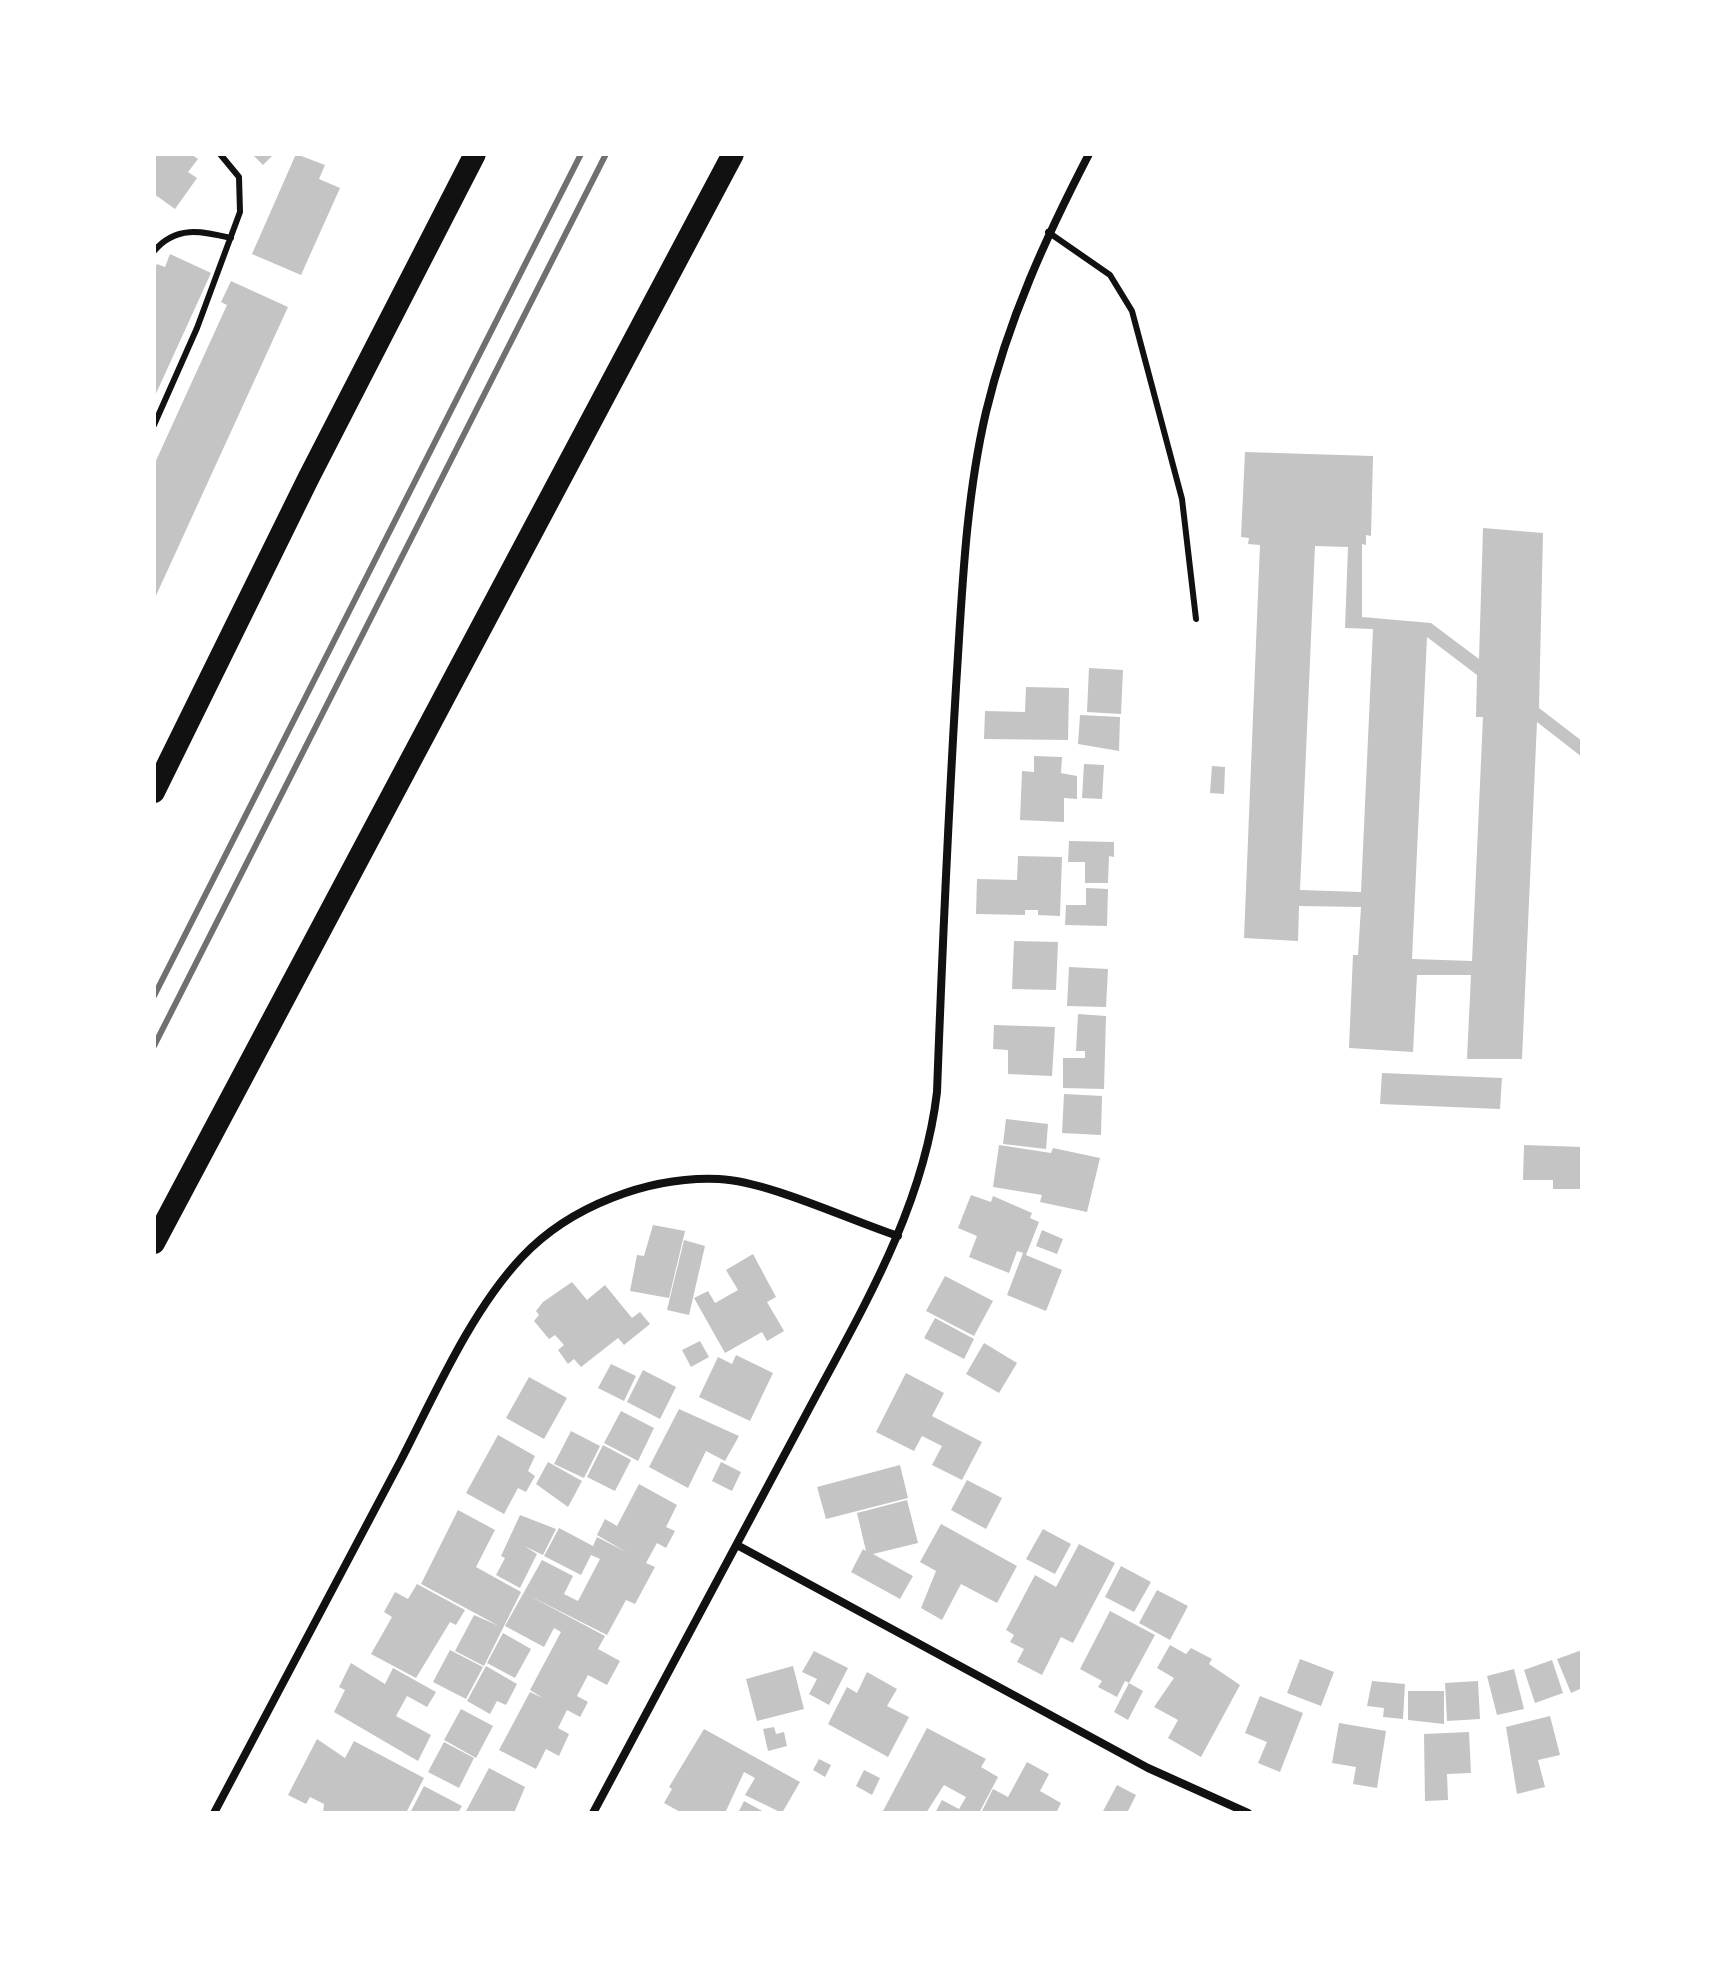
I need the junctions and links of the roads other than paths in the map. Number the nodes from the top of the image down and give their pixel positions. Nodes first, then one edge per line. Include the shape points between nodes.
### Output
1 (220, 154) edge
2 (475, 154) edge
3 (733, 154) edge
4 (1089, 154) edge
5 (1048, 232) junction
6 (231, 238) junction
7 (154, 251) edge
8 (154, 425) edge
9 (1196, 619) dead end
10 (154, 792) edge
11 (898, 1236) junction
12 (154, 1243) edge
13 (737, 1545) junction
14 (214, 1813) edge
15 (593, 1813) edge
16 (1248, 1813) edge

1 - 6 lane via 239,177 242,194
2 - 10 highway
3 - 12 highway
4 - 5 street
5 - 9 lane via 1110,275 1132,311 1182,499
5 - 11 street via 1009,336 976,462 962,572 937,1092 922,1173
6 - 7 lane via 198,230 181,232
6 - 8 lane
11 - 13 street
11 - 14 street via 721,1179 636,1190 586,1209 553,1230 521,1258 461,1346
13 - 15 street
13 - 16 street via 1148,1768

